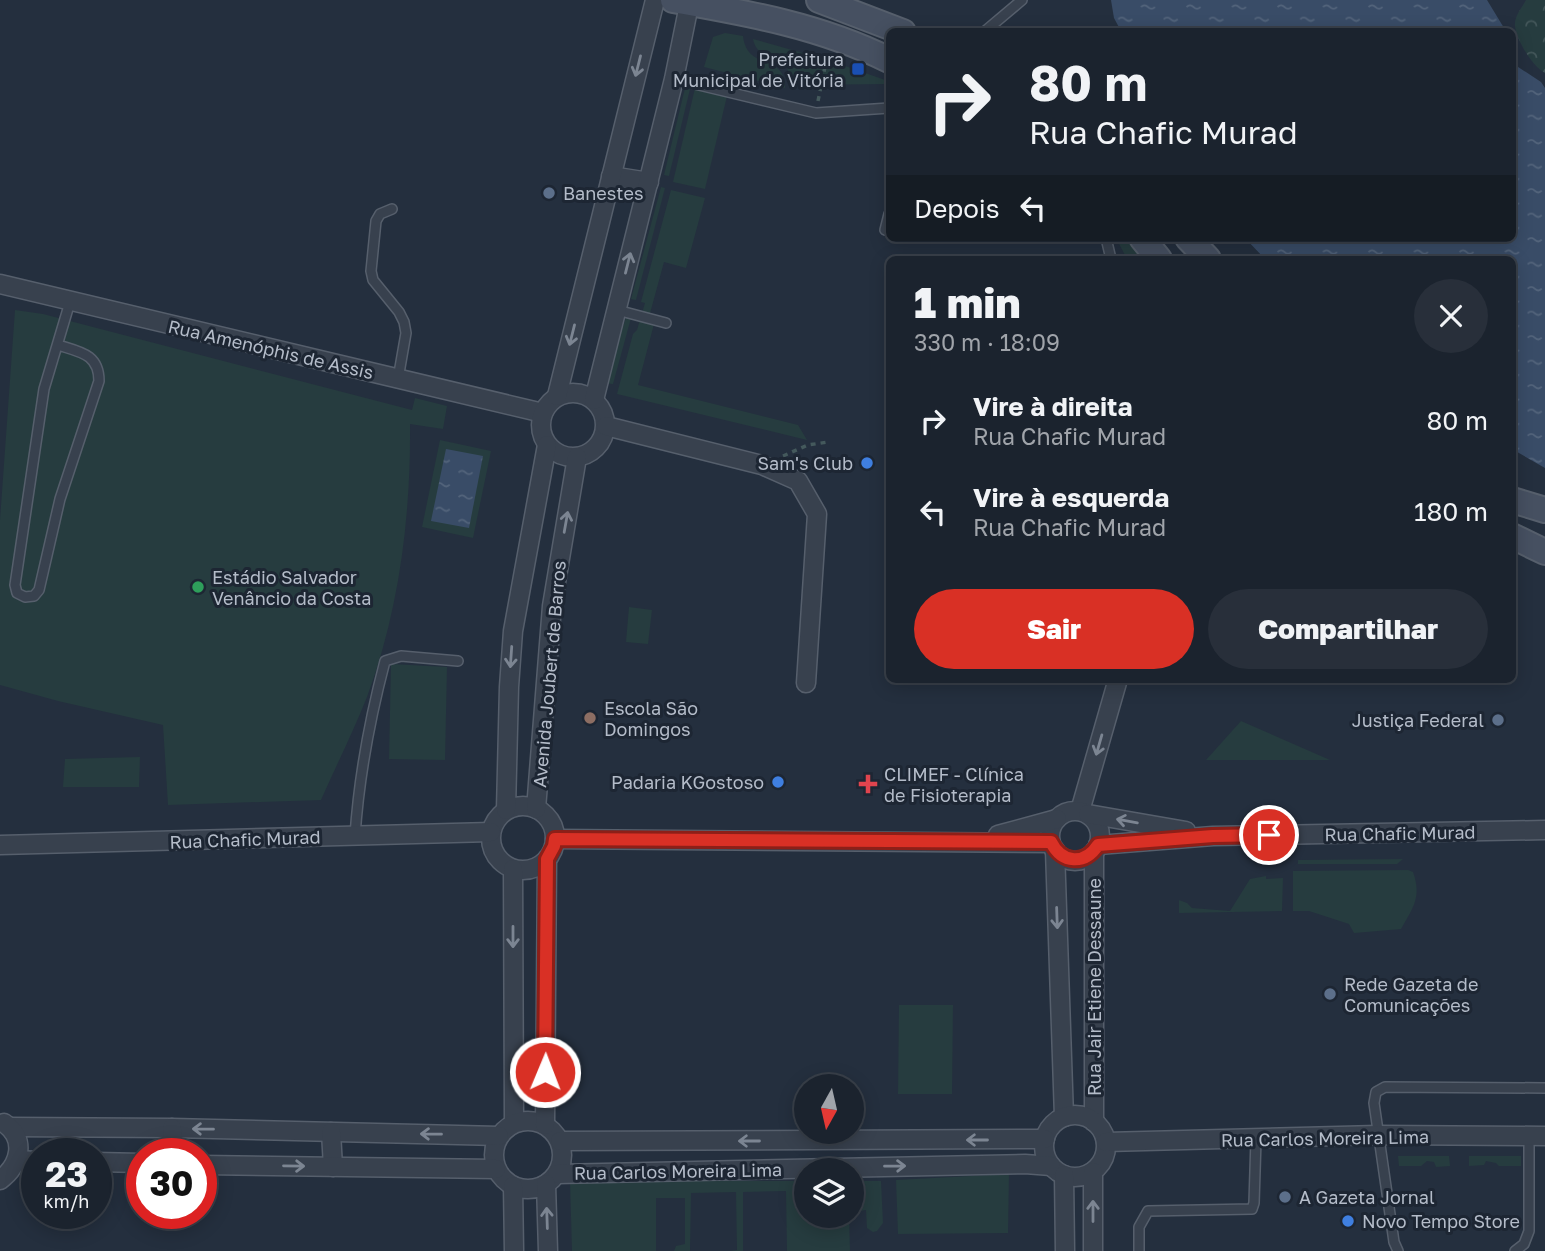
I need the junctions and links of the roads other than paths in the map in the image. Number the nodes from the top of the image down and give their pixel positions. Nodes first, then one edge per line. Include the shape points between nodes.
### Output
1 (655, 0) edge
2 (819, 0) edge
3 (1022, 0) edge
4 (685, 1) edge
5 (892, 28) edge
6 (989, 28) edge
7 (886, 59) edge
8 (674, 79) junction
9 (886, 108) edge
10 (611, 176) junction
11 (649, 182) junction
12 (392, 209) dead end
13 (886, 226) edge
14 (885, 230) dead end
15 (1145, 242) edge
16 (1192, 242) edge
17 (1157, 256) edge
18 (1206, 256) edge
19 (0, 284) edge
20 (70, 302) junction
21 (617, 310) junction
22 (666, 323) dead end
23 (58, 345) junction
24 (398, 379) junction
25 (557, 397) junction
26 (594, 400) junction
27 (543, 413) junction
28 (606, 426) junction
29 (547, 445) junction
30 (577, 457) junction
31 (1516, 501) edge
32 (1545, 510) edge
33 (1516, 539) edge
34 (1545, 552) edge
35 (458, 661) dead end
36 (806, 683) dead end
37 (1117, 683) edge
38 (536, 809) junction
39 (506, 810) junction
40 (1084, 813) junction
41 (1057, 819) junction
42 (1545, 830) edge
43 (491, 832) junction
44 (355, 836) junction
45 (1213, 836) junction
46 (555, 839) junction
47 (978, 841) junction
48 (0, 845) edge
49 (1053, 846) junction
50 (1096, 849) junction
51 (547, 859) junction
52 (513, 869) junction
53 (1545, 1088) edge
54 (1065, 1117) junction
55 (1094, 1122) junction
56 (514, 1123) junction
57 (5, 1124) edge
58 (545, 1125) junction
59 (172, 1128) junction
60 (331, 1132) junction
61 (1378, 1135) junction
62 (499, 1136) junction
63 (1537, 1136) edge
64 (172, 1138) edge
65 (1045, 1139) junction
66 (1255, 1139) junction
67 (560, 1142) junction
68 (1106, 1142) junction
69 (17, 1160) junction
70 (21, 1160) edge
71 (217, 1165) edge
72 (333, 1167) junction
73 (496, 1169) junction
74 (1058, 1171) junction
75 (1093, 1171) junction
76 (552, 1179) junction
77 (0, 1180) edge
78 (513, 1186) junction
79 (514, 1251) edge
80 (548, 1251) edge
81 (1065, 1251) edge
82 (1093, 1251) edge
83 (1139, 1251) edge
84 (1398, 1251) edge
85 (1515, 1251) edge

1 -> 10 street
2 - 5 main road
3 - 6 lane
4 - 7 main road via 780,20
4 - 8 street
8 - 9 lane via 816,113
8 - 11 street
10 - 11 street
10 -> 25 street
21 -> 11 street
12 - 24 lane via 376,221 371,271 404,322
13 - 14 lane
15 - 17 main road
16 - 18 main road
19 - 20 street, Rua Amenóphis de Assis
20 - 23 lane
20 - 24 street, Rua Amenóphis de Assis
21 - 22 lane
21 - 26 street
23 - 23 lane via 44,389 15,585 25,597 39,590 60,499 99,380 93,360
24 - 27 street, Rua Amenóphis de Assis
25 - 26 street via 576,393
25 - 27 street
26 - 28 street
27 - 29 street via 540,424
28 - 30 street via 597,447
28 - 36 street via 762,465 798,481 817,514
29 - 30 street via 566,457
29 -> 39 street, Avenida Joubert de Barros via 513,631
38 -> 30 street, Avenida Joubert de Barros via 552,606
31 - 32 main road
33 - 34 main road
35 - 44 lane via 401,656 386,661 371,713
37 -> 40 street
38 - 39 street
38 - 46 street via 547,816
39 - 43 street
40 - 41 street
45 -> 40 street, Rua Chafic Murad
40 - 50 street via 1099,828
41 - 47 street
41 - 49 street via 1052,826
42 - 45 street, Rua Chafic Murad
43 - 44 street, Rua Chafic Murad
43 - 52 street via 495,854
44 - 48 street, Rua Chafic Murad
45 - 50 street, Rua Chafic Murad
46 - 47 street
46 - 51 street
47 - 49 street
49 - 50 street via 1060,855 1074,860
49 -> 54 street, Rua Jair Etiene Dessaune
50 - 55 street, Rua Jair Etiene Dessaune
51 - 52 street via 531,869
51 - 58 street
52 -> 56 street
53 - 61 lane via 1385,1087 1376,1092 1374,1103
54 - 55 street
54 - 65 street
55 - 68 street
56 - 58 street
56 - 62 street
57 - 59 street
57 - 69 street via 16,1137
58 - 67 street
60 -> 59 street
59 - 64 street
62 -> 60 street
60 - 72 street
61 - 63 street, Rua Carlos Moreira Lima
61 - 66 street, Rua Carlos Moreira Lima
61 - 84 lane
62 - 73 street via 493,1152
63 - 85 lane via 1529,1231
65 -> 67 street, Rua Carlos Moreira Lima
65 - 74 street via 1044,1150
66 - 68 street, Rua Carlos Moreira Lima
66 - 83 lane via 1252,1209 1148,1211 1139,1227
67 - 76 street via 563,1158
68 - 75 street via 1102,1161
69 - 70 street
69 - 77 street
71 -> 72 street
72 - 73 street
73 - 78 street
74 - 75 street via 1076,1177
76 -> 74 street, Rua Carlos Moreira Lima via 1025,1164
74 - 81 street
82 -> 75 street
76 - 78 street via 524,1189
80 -> 76 street
78 - 79 street

